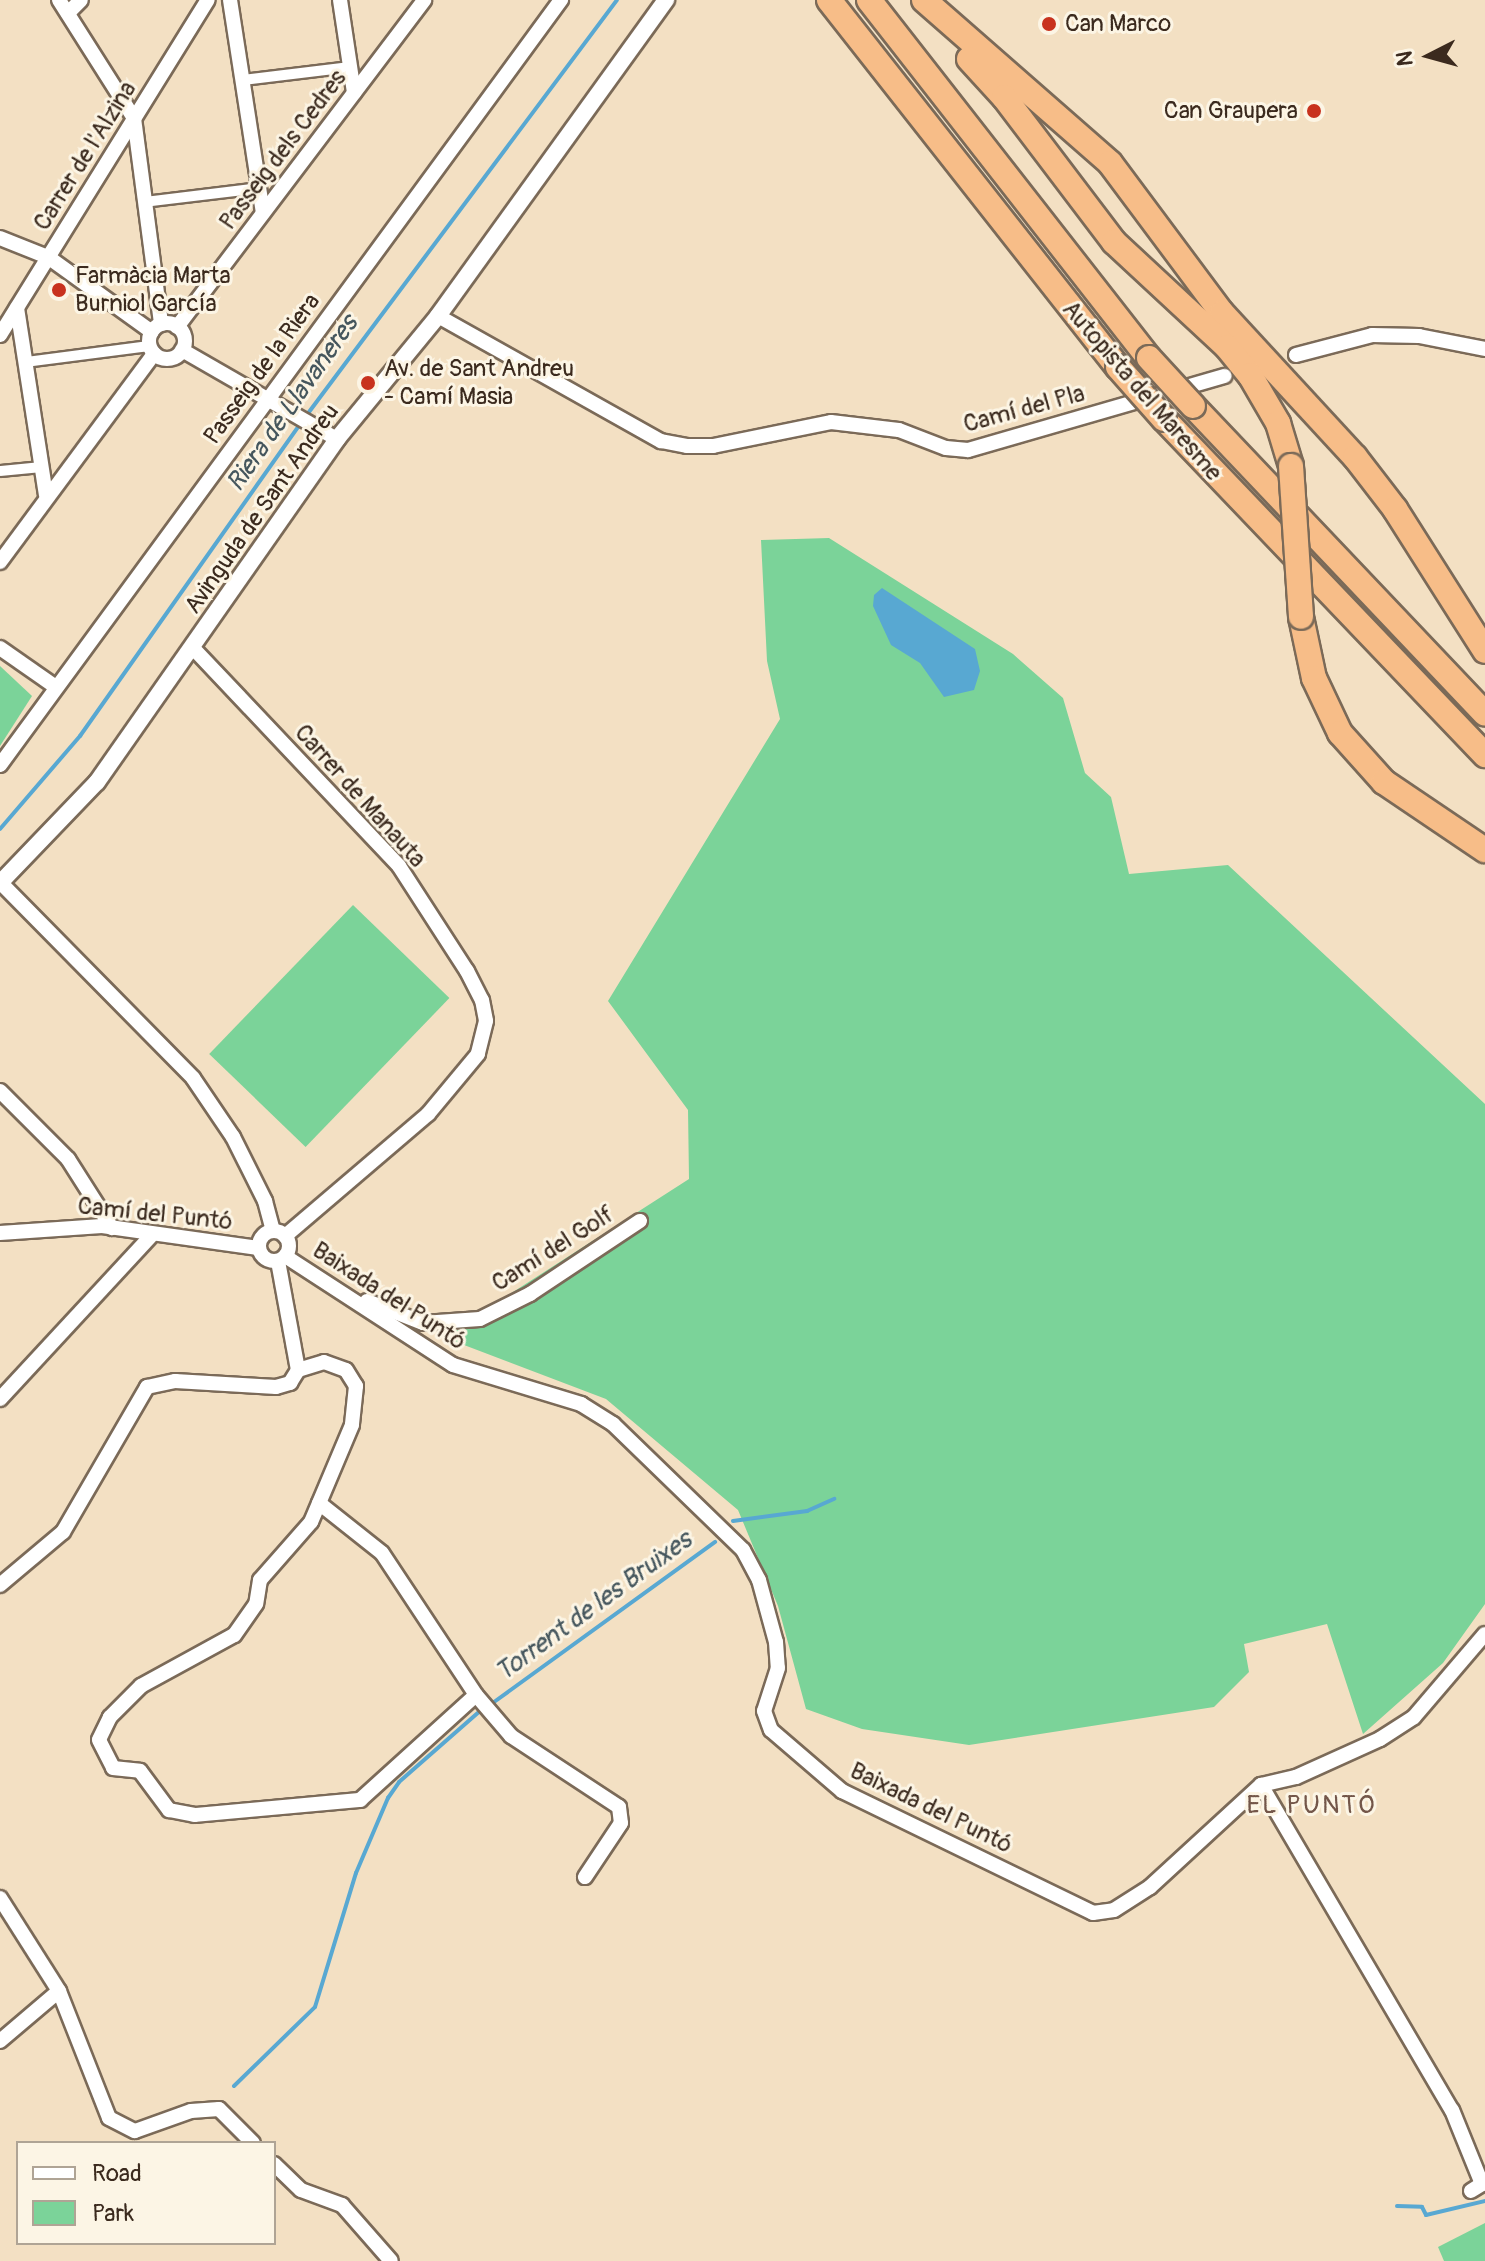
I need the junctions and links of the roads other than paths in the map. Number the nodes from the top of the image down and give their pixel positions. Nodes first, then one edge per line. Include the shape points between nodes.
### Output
1 (59, 0) edge
2 (81, 0) edge
3 (208, 0) edge
4 (230, 0) edge
5 (340, 0) edge
6 (424, 0) edge
7 (561, 0) edge
8 (666, 0) edge
9 (829, 0) edge
10 (869, 0) edge
11 (911, 0) edge
12 (924, 0) edge
13 (68, 13) junction
14 (350, 67) junction
15 (243, 80) junction
16 (354, 93) junction
17 (134, 118) junction
18 (259, 188) junction
19 (144, 202) junction
20 (263, 212) junction
21 (0, 238) edge
22 (48, 257) junction
23 (17, 308) junction
24 (438, 316) junction
25 (177, 327) junction
26 (0, 335) edge
27 (154, 339) junction
28 (1485, 349) edge
29 (182, 350) junction
30 (1296, 355) dead end
31 (26, 362) junction
32 (1225, 376) dead end
33 (267, 399) junction
34 (337, 439) junction
35 (42, 467) junction
36 (0, 471) edge
37 (46, 495) junction
38 (0, 562) edge
39 (0, 648) edge
40 (193, 648) junction
41 (1485, 651) edge
42 (56, 687) junction
43 (1485, 714) edge
44 (1485, 755) edge
45 (0, 765) edge
46 (1485, 850) edge
47 (0, 882) edge
48 (0, 1091) edge
49 (640, 1221) dead end
50 (112, 1228) junction
51 (0, 1233) edge
52 (279, 1233) junction
53 (153, 1234) junction
54 (258, 1248) junction
55 (282, 1259) junction
56 (352, 1295) junction
57 (298, 1370) junction
58 (0, 1399) edge
59 (319, 1503) junction
60 (0, 1585) edge
61 (1485, 1634) edge
62 (476, 1695) junction
63 (1261, 1785) junction
64 (585, 1877) dead end
65 (0, 1898) edge
66 (59, 1991) junction
67 (0, 2041) edge
68 (251, 2141) edge
69 (276, 2166) edge
70 (1471, 2191) dead end
71 (391, 2261) edge

1 - 13 street
2 - 13 street
3 - 17 street, Carrer de l'Alzina
4 - 15 street
5 - 14 street
6 - 16 street, Passeig dels Cedres
7 - 33 street, Passeig de la Riera
8 - 24 street, Avinguda de Sant Andreu
9 - 44 highway, Autopista del Maresme, bridge via 1118,367
10 - 43 highway, Autopista del Maresme, bridge via 1149,358
11 - 46 highway, bridge via 1004,97 1114,242 1227,347 1266,399 1291,466 1301,617 1314,678 1340,733 1384,782
12 - 41 highway via 1110,163 1222,313 1355,457 1395,509
13 - 17 street
14 - 15 street
14 - 16 street
15 - 18 street
16 - 20 street, Passeig dels Cedres
17 - 19 street
17 - 22 street, Carrer de l'Alzina
18 - 19 street
18 - 20 street
19 - 27 street
20 - 25 street, Passeig dels Cedres
21 - 22 street
22 - 23 street, Carrer de l'Alzina
22 - 27 street
23 - 26 street, Carrer de l'Alzina
23 - 31 street
24 - 32 street, Camí del Pla via 661,441 687,446 831,422 887,427 968,450
24 - 34 street, Avinguda de Sant Andreu
25 - 27 street
25 - 29 street via 184,338
27 - 29 street via 171,359
27 - 31 street
27 - 37 street
28 - 30 street via 1419,336 1372,335
29 - 33 street
31 - 35 street
33 - 34 street
33 - 42 street, Passeig de la Riera
34 - 40 street, Avinguda de Sant Andreu
35 - 36 street
35 - 37 street
37 - 38 street
39 - 42 street
40 - 47 street, Avinguda de Sant Andreu via 97,782
40 - 52 street, Carrer de Manauta via 399,866 467,971 484,1011 484,1038 466,1073 428,1114
42 - 45 street, Passeig de la Riera
47 - 52 street via 193,1078 233,1137
48 - 50 street via 68,1159
49 - 56 street, Camí del Golf via 530,1294 480,1319 423,1323
50 - 51 street, Camí del Puntó
50 - 53 street, Camí del Puntó
52 - 54 street, Carrer de Manauta via 263,1236
52 - 55 street
53 - 54 street, Camí del Puntó
53 - 58 street
54 - 55 street, Baixada del Puntó
55 - 56 street, Baixada del Puntó
55 - 57 street
56 - 63 street, Baixada del Puntó via 453,1365 595,1411 730,1533 759,1580 776,1642 778,1668 764,1720 798,1757 842,1791 1102,1914 1150,1887
57 - 59 street via 324,1362 346,1370 356,1386 352,1425
57 - 60 street via 290,1383 276,1387 175,1381 147,1387 63,1532
59 - 62 street via 382,1553
59 - 62 street via 293,1546 260,1580 256,1604 234,1635 141,1686 110,1717 99,1740 113,1768 140,1771 169,1810 195,1815 360,1800
61 - 63 street, Baixada del Puntó via 1414,1717 1380,1739 1296,1777
62 - 64 street via 520,1745 619,1807 621,1823
63 - 70 street via 1452,2110 1482,2184
65 - 66 street
66 - 67 street
66 - 68 street via 109,2118 135,2131 191,2111 219,2109
69 - 71 street via 301,2190 342,2205

